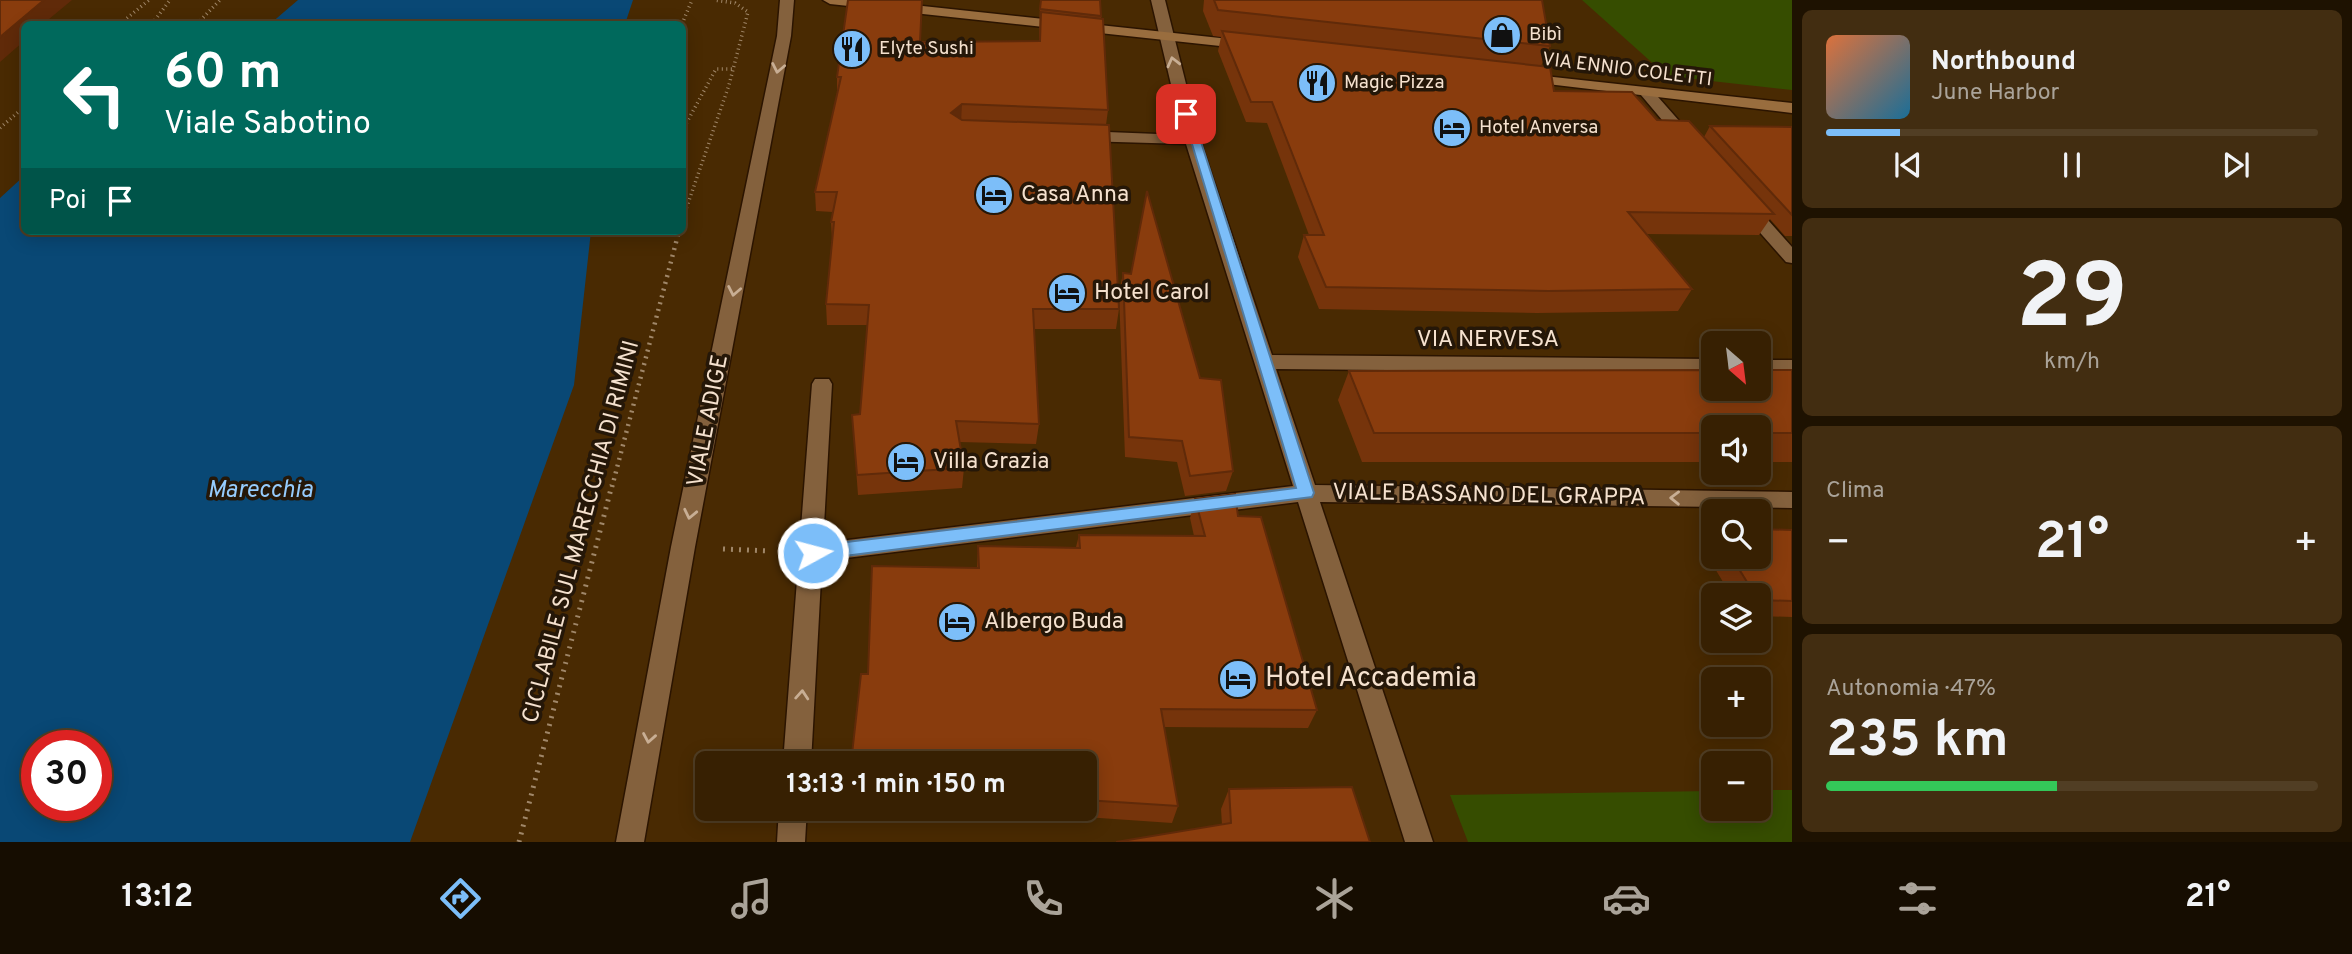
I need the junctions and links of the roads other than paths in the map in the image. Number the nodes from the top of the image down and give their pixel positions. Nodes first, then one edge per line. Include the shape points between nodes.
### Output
1 (787, 0) edge
2 (831, 0) edge
3 (1158, 0) edge
4 (1167, 36) junction
5 (1262, 47) edge
6 (1509, 76) edge
7 (1646, 92) junction
8 (1792, 108) edge
9 (1070, 135) edge
10 (1192, 140) junction
11 (1700, 154) edge
12 (1737, 196) edge
13 (1792, 258) edge
14 (1263, 362) junction
15 (1701, 366) edge
16 (1771, 367) edge
17 (1792, 367) edge
18 (822, 384) dead end
19 (1306, 493) junction
20 (1792, 500) edge
21 (813, 553) junction
22 (798, 751) edge
23 (792, 821) edge
24 (630, 842) edge
25 (791, 842) edge
26 (1419, 842) edge

1 -> 24 street, VIALE ADIGE via 784,36
2 - 4 street
3 - 4 street
4 - 5 street
10 -> 4 street
6 - 7 street, VIA ENNIO COLETTI
7 - 8 street, VIA ENNIO COLETTI
7 - 11 street
9 - 10 street
10 - 14 street
12 - 13 street
14 - 15 street, VIA NERVESA
14 - 19 street
16 - 17 street
18 - 21 street
20 -> 19 street, VIALE BASSANO DEL GRAPPA
19 - 21 street, VIALE BASSANO DEL GRAPPA
19 - 26 street
22 -> 21 street
23 - 25 street

